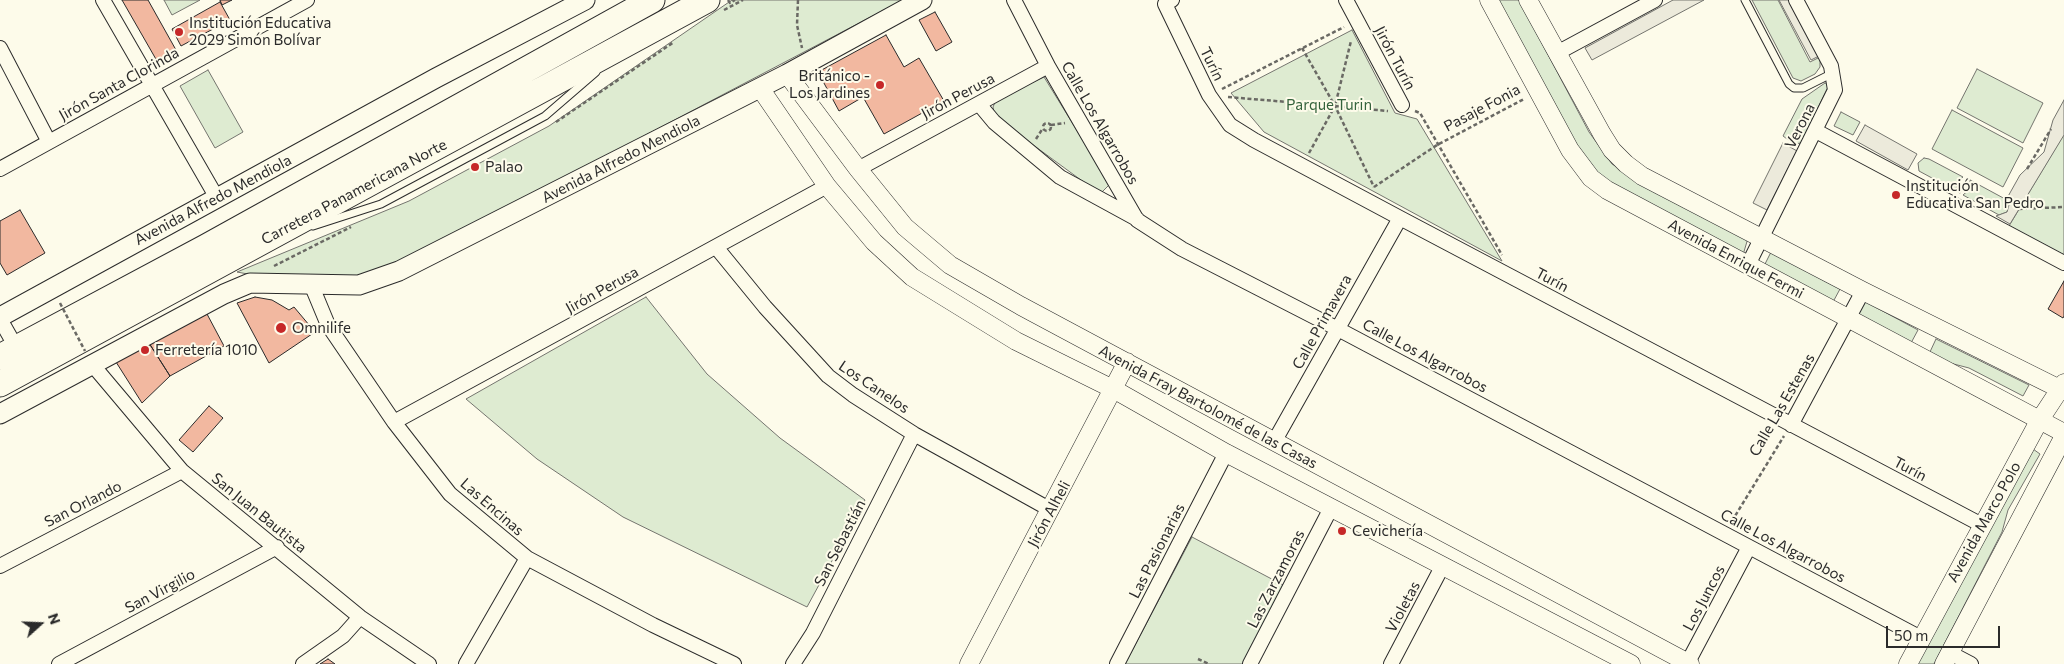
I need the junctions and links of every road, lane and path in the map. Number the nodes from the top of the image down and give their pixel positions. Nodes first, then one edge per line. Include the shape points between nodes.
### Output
1 (103, 0) edge
2 (307, 0) edge
3 (585, 0) edge
4 (652, 0) edge
5 (735, 0) edge
6 (798, 0) edge
7 (922, 0) edge
8 (1014, 0) edge
9 (1346, 0) edge
10 (1489, 0) edge
11 (1528, 0) edge
12 (1655, 0) edge
13 (1745, 0) edge
14 (1796, 0) edge
15 (722, 1) edge
16 (1169, 2) edge
17 (1357, 21) junction
18 (0, 48) edge
19 (1302, 48) junction
20 (803, 52) dead end
21 (1557, 53) junction
22 (1048, 66) junction
23 (1833, 72) junction
24 (787, 74) junction
25 (151, 85) junction
26 (760, 88) junction
27 (1538, 91) junction
28 (1209, 95) junction
29 (979, 104) junction
30 (1335, 106) junction
31 (1401, 110) junction
32 (1420, 113) junction
33 (2051, 129) dead end
34 (1816, 130) junction
35 (49, 142) junction
36 (1437, 145) junction
37 (2039, 148) junction
38 (2044, 152) dead end
39 (1302, 165) junction
40 (0, 169) edge
41 (858, 169) junction
42 (2027, 169) dead end
43 (1968, 176) dead end
44 (827, 186) junction
45 (1374, 187) junction
46 (1958, 196) dead end
47 (217, 198) junction
48 (2064, 207) edge
49 (2019, 209) dead end
50 (1386, 210) junction
51 (1400, 218) junction
52 (1137, 220) junction
53 (1762, 238) junction
54 (716, 247) junction
55 (1502, 255) dead end
56 (2064, 263) edge
57 (1748, 265) junction
58 (311, 284) junction
59 (1863, 291) junction
60 (60, 303) dead end
61 (0, 318) edge
62 (1848, 320) junction
63 (1336, 328) junction
64 (8, 353) edge
65 (88, 357) junction
66 (1127, 362) junction
67 (0, 384) edge
68 (2063, 388) edge
69 (1114, 390) junction
70 (0, 414) edge
71 (2039, 421) junction
72 (394, 422) junction
73 (1791, 424) junction
74 (914, 434) junction
75 (2064, 434) edge
76 (1274, 442) junction
77 (1226, 453) junction
78 (182, 471) junction
79 (1331, 508) junction
80 (1051, 510) junction
81 (1982, 525) junction
82 (1725, 534) junction
83 (1749, 546) junction
84 (277, 547) junction
85 (527, 558) junction
86 (1443, 565) junction
87 (0, 566) edge
88 (360, 617) junction
89 (1921, 638) junction
90 (1198, 659) dead end
91 (1947, 659) edge
92 (59, 664) edge
93 (303, 664) edge
94 (429, 664) edge
95 (466, 664) edge
96 (734, 664) edge
97 (793, 664) edge
98 (969, 664) edge
99 (1117, 664) edge
100 (1209, 664) edge
101 (1250, 664) edge
102 (1391, 664) edge
103 (1632, 664) edge
104 (1688, 664) edge
105 (1908, 664) edge
106 (1971, 664) edge

1 - 25 street
2 - 25 street, Jirón Santa Clorinda
3 - 47 main road, Avenida Alfredo Mendiola
4 - 64 highway, Carretera Panamericana Norte
5 - 15 path
6 - 20 path via 797,25
7 - 24 main road, Avenida Alfredo Mendiola
8 - 22 street, Calle Los Algarrobos
9 - 17 street, Jirón Turín
10 - 27 street, Avenida Enrique Fermi
11 - 21 street, Avenida Enrique Fermi
12 - 21 street
13 - 23 lane via 1789,84 1803,88
14 - 23 street, Verona
15 - 67 highway, Carretera Panamericana Norte via 631,42
16 - 28 street, Turín
17 - 19 path
17 - 30 path
17 - 31 street, Jirón Turín
18 - 35 street
19 - 28 path
19 - 30 path
21 - 53 street, Avenida Enrique Fermi via 1602,134 1626,164 1642,176
22 - 29 street, Jirón Perusa
22 - 52 street, Calle Los Algarrobos
23 - 34 street, Verona via 1834,95
24 - 26 main road, Avenida Alfredo Mendiola
24 - 41 street, Avenida Fray Bartolomé de las Casas
25 - 35 street, Jirón Santa Clorinda
25 - 47 street
26 - 44 street, Avenida Fray Bartolomé de las Casas
26 - 58 main road, Avenida Alfredo Mendiola via 399,271 359,285
27 - 36 path, Pasaje Fonia
27 - 57 street, Avenida Enrique Fermi via 1570,150 1591,178 1607,190
28 - 30 path
28 - 39 street, Turín via 1230,124
29 - 41 street, Jirón Perusa
29 - 52 street via 994,122 1060,177
30 - 31 path
30 - 39 path
30 - 45 path
31 - 32 path
31 - 32 path
32 - 36 path
33 - 37 path
34 - 53 street, Verona
34 - 56 street
35 - 40 street, Jirón Santa Clorinda
36 - 45 path, Pasaje Fonia
36 - 55 path
37 - 38 path
37 - 42 path
39 - 50 street, Turín
41 - 66 street, Avenida Fray Bartolomé de las Casas via 905,227 950,265
43 - 46 path
44 - 54 street, Jirón Perusa
44 - 69 street, Avenida Fray Bartolomé de las Casas via 874,242 912,277 1016,341
45 - 50 path
47 - 61 main road, Avenida Alfredo Mendiola
48 - 49 path
50 - 51 street, Turín
51 - 63 street, Calle Primavera
51 - 73 street, Turín
52 - 63 street, Calle Los Algarrobos via 1182,249
53 - 57 street, Verona
53 - 59 street, Avenida Enrique Fermi
54 - 72 street, Jirón Perusa
54 - 74 street, Los Canelos via 828,376
57 - 62 street, Avenida Enrique Fermi
58 - 65 main road, Avenida Alfredo Mendiola via 250,283
58 - 72 street, Las Encinas via 328,325
59 - 62 street, Calle Las Estenas
59 - 68 street, Avenida Enrique Fermi
60 - 65 path, bridge
61 - 64 street
62 - 71 street, Avenida Enrique Fermi
62 - 73 street, Calle Las Estenas
63 - 76 street, Calle Primavera
63 - 82 street, Calle Los Algarrobos
65 - 70 main road
65 - 78 street, San Juan Bautista
66 - 69 street, Jirón Alheli
66 - 76 street, Avenida Fray Bartolomé de las Casas
68 - 71 street, Avenida Marco Polo
69 - 77 street, Avenida Fray Bartolomé de las Casas
69 - 80 street, Jirón Alheli
71 - 75 street, Avenida Enrique Fermi
71 - 81 street, Avenida Marco Polo
72 - 85 street, Las Encinas via 450,494
73 - 81 street, Turín
73 - 82 path, Calle Las Estenas
74 - 80 street, Los Canelos
74 - 97 street, San Sebastián via 813,633
75 - 91 street, Avenida Marco Polo
76 - 104 street, Avenida Fray Bartolomé de las Casas
77 - 79 street, Avenida Fray Bartolomé de las Casas
77 - 99 street, Las Pasionarias
78 - 84 street, San Juan Bautista
78 - 87 street, San Orlando
79 - 86 street, Avenida Fray Bartolomé de las Casas
79 - 101 street, Las Zarzamoras
80 - 98 street, Jirón Alheli
81 - 89 street, Avenida Marco Polo
82 - 83 street, Calle Los Algarrobos
83 - 89 street, Calle Los Algarrobos
83 - 104 street, Los Juncos
84 - 88 street, San Juan Bautista
84 - 92 street, San Virgilio
85 - 95 street
85 - 96 street, Las Encinas
86 - 102 street, Violetas
86 - 103 street, Avenida Fray Bartolomé de las Casas
88 - 93 street via 343,636
88 - 94 street, San Juan Bautista
89 - 105 street, Avenida Marco Polo
90 - 100 path
91 - 106 street

